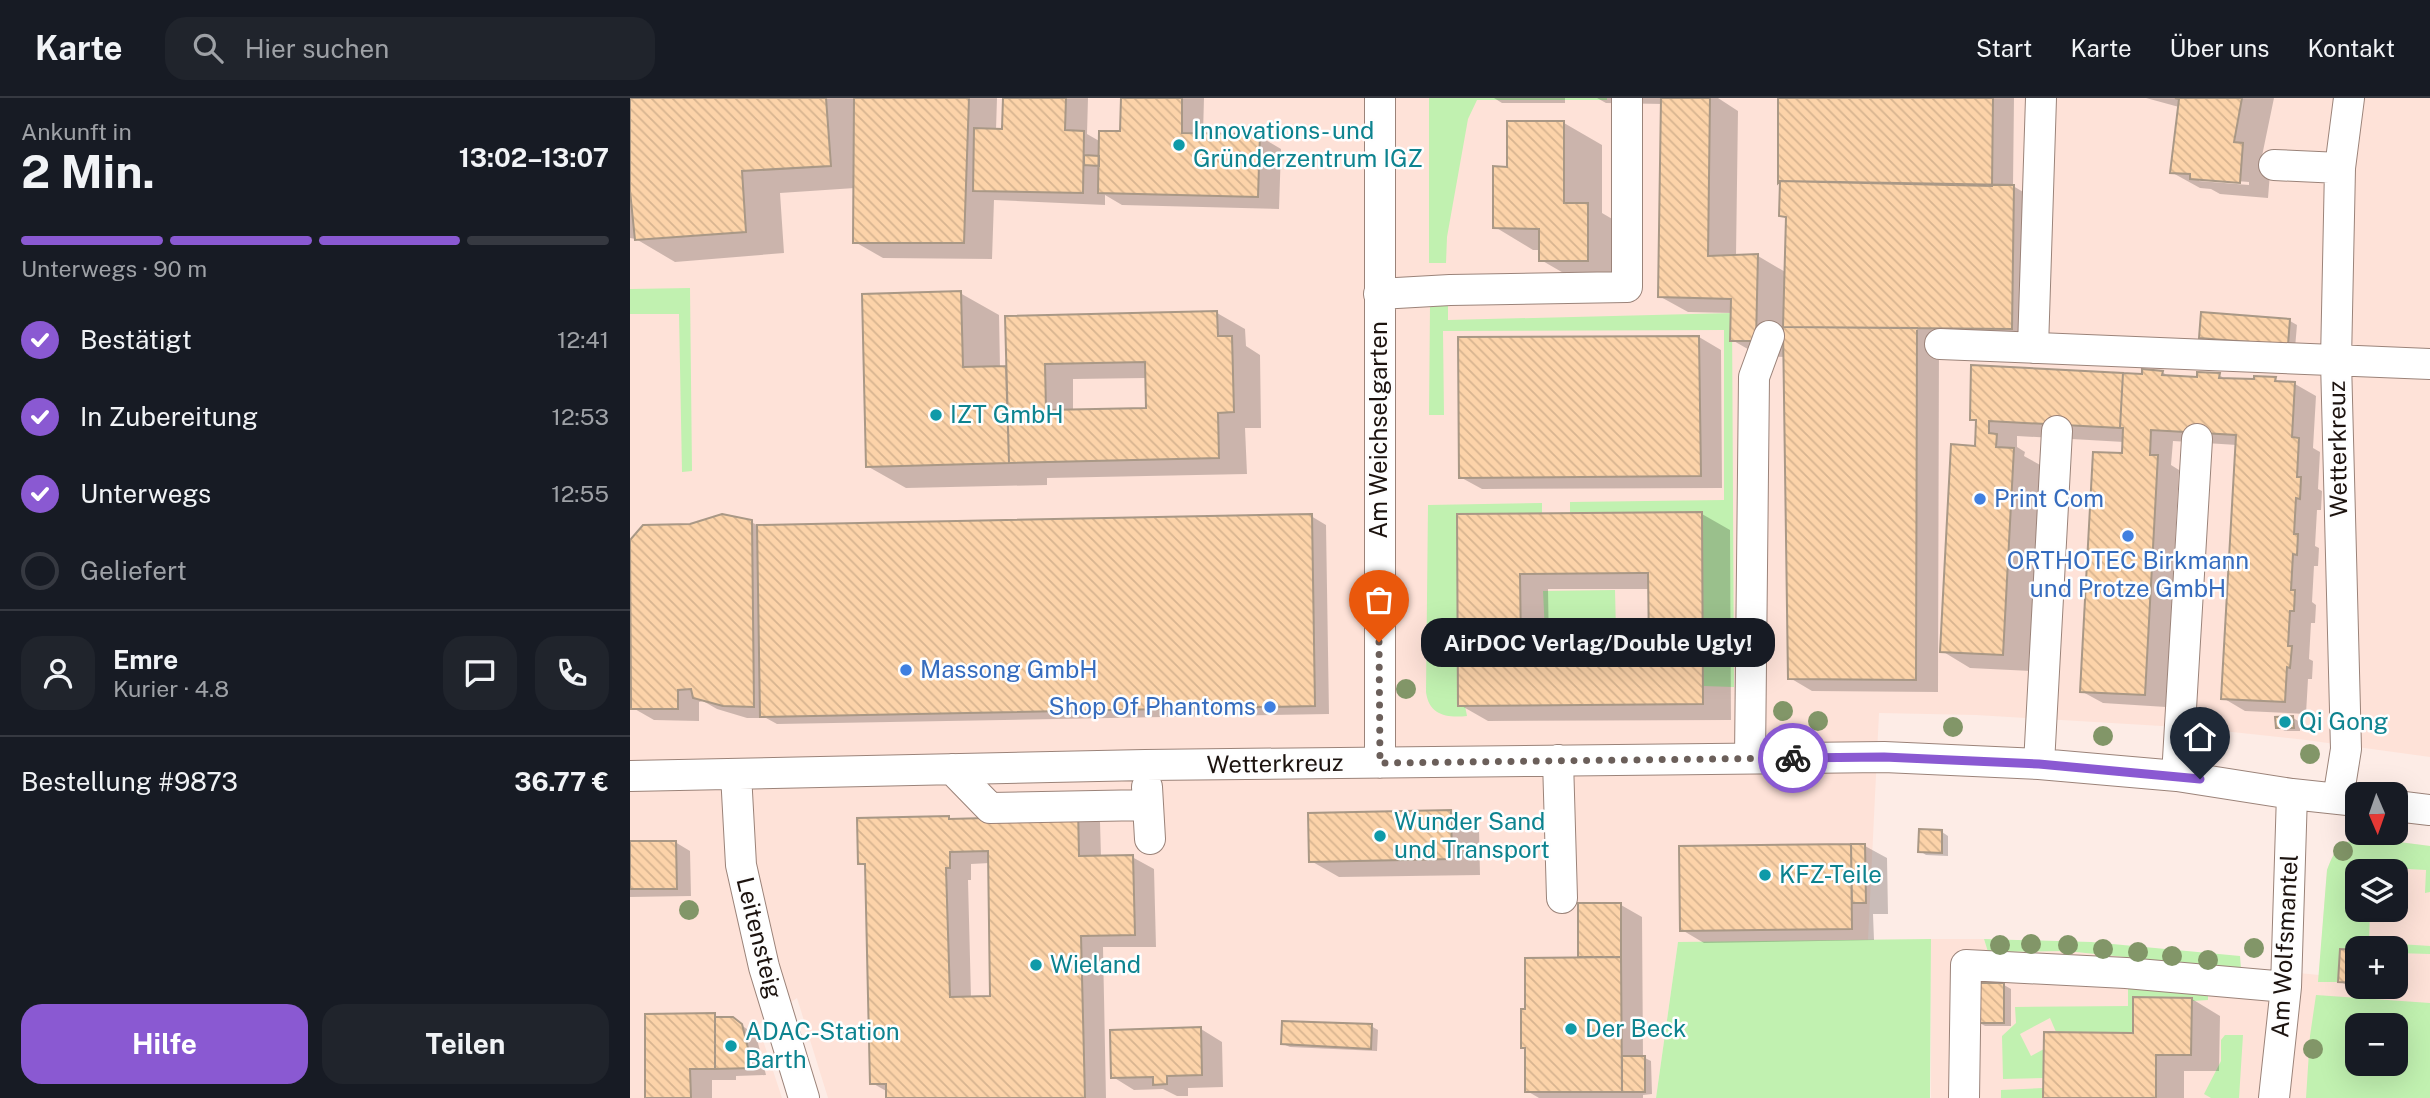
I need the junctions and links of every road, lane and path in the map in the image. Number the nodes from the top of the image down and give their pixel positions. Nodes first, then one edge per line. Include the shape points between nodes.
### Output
1 (1381, 98) edge
2 (2041, 98) edge
3 (2349, 98) edge
4 (1627, 99) edge
5 (2274, 165) dead end
6 (2340, 168) junction
7 (1379, 294) junction
8 (1769, 336) dead end
9 (1940, 344) dead end
10 (2033, 348) junction
11 (2336, 361) junction
12 (2430, 364) edge
13 (2056, 430) dead end
14 (2196, 439) dead end
15 (1750, 758) junction
16 (1558, 760) junction
17 (1380, 763) junction
18 (2039, 764) junction
19 (1145, 765) junction
20 (952, 769) junction
21 (736, 775) junction
22 (630, 776) edge
23 (2177, 776) junction
24 (2347, 782) edge
25 (2292, 794) junction
26 (2345, 800) edge
27 (1147, 805) junction
28 (2408, 807) edge
29 (2430, 810) edge
30 (1150, 839) dead end
31 (1562, 898) dead end
32 (2286, 987) junction
33 (804, 1098) edge
34 (1964, 1098) edge
35 (2274, 1098) edge

1 - 7 street, Am Weichselgarten
2 - 10 street
3 - 6 street, Wetterkreuz
4 - 7 street via 1627,287
5 - 6 street
6 - 11 street, Wetterkreuz
7 - 17 street, Am Weichselgarten
8 - 15 street via 1754,377
9 - 10 street
10 - 11 street
11 - 12 street
11 - 24 street, Wetterkreuz
13 - 18 street
14 - 23 street
15 - 16 street, Wetterkreuz
15 - 18 street, Wetterkreuz via 1884,757
16 - 17 street, Wetterkreuz
16 - 31 street
17 - 19 street, Wetterkreuz
18 - 23 street, Wetterkreuz
19 - 20 street, Wetterkreuz
19 - 27 street
20 - 21 street, Wetterkreuz
20 - 27 street via 990,808
21 - 22 street, Wetterkreuz
21 - 33 street, Leitensteig via 741,865 764,967
23 - 25 street, Wetterkreuz
25 - 26 street, Wetterkreuz
25 - 32 street, Am Wolfsmantel
27 - 30 street
28 - 29 street
32 - 34 street via 1966,965
32 - 35 street, Am Wolfsmantel

